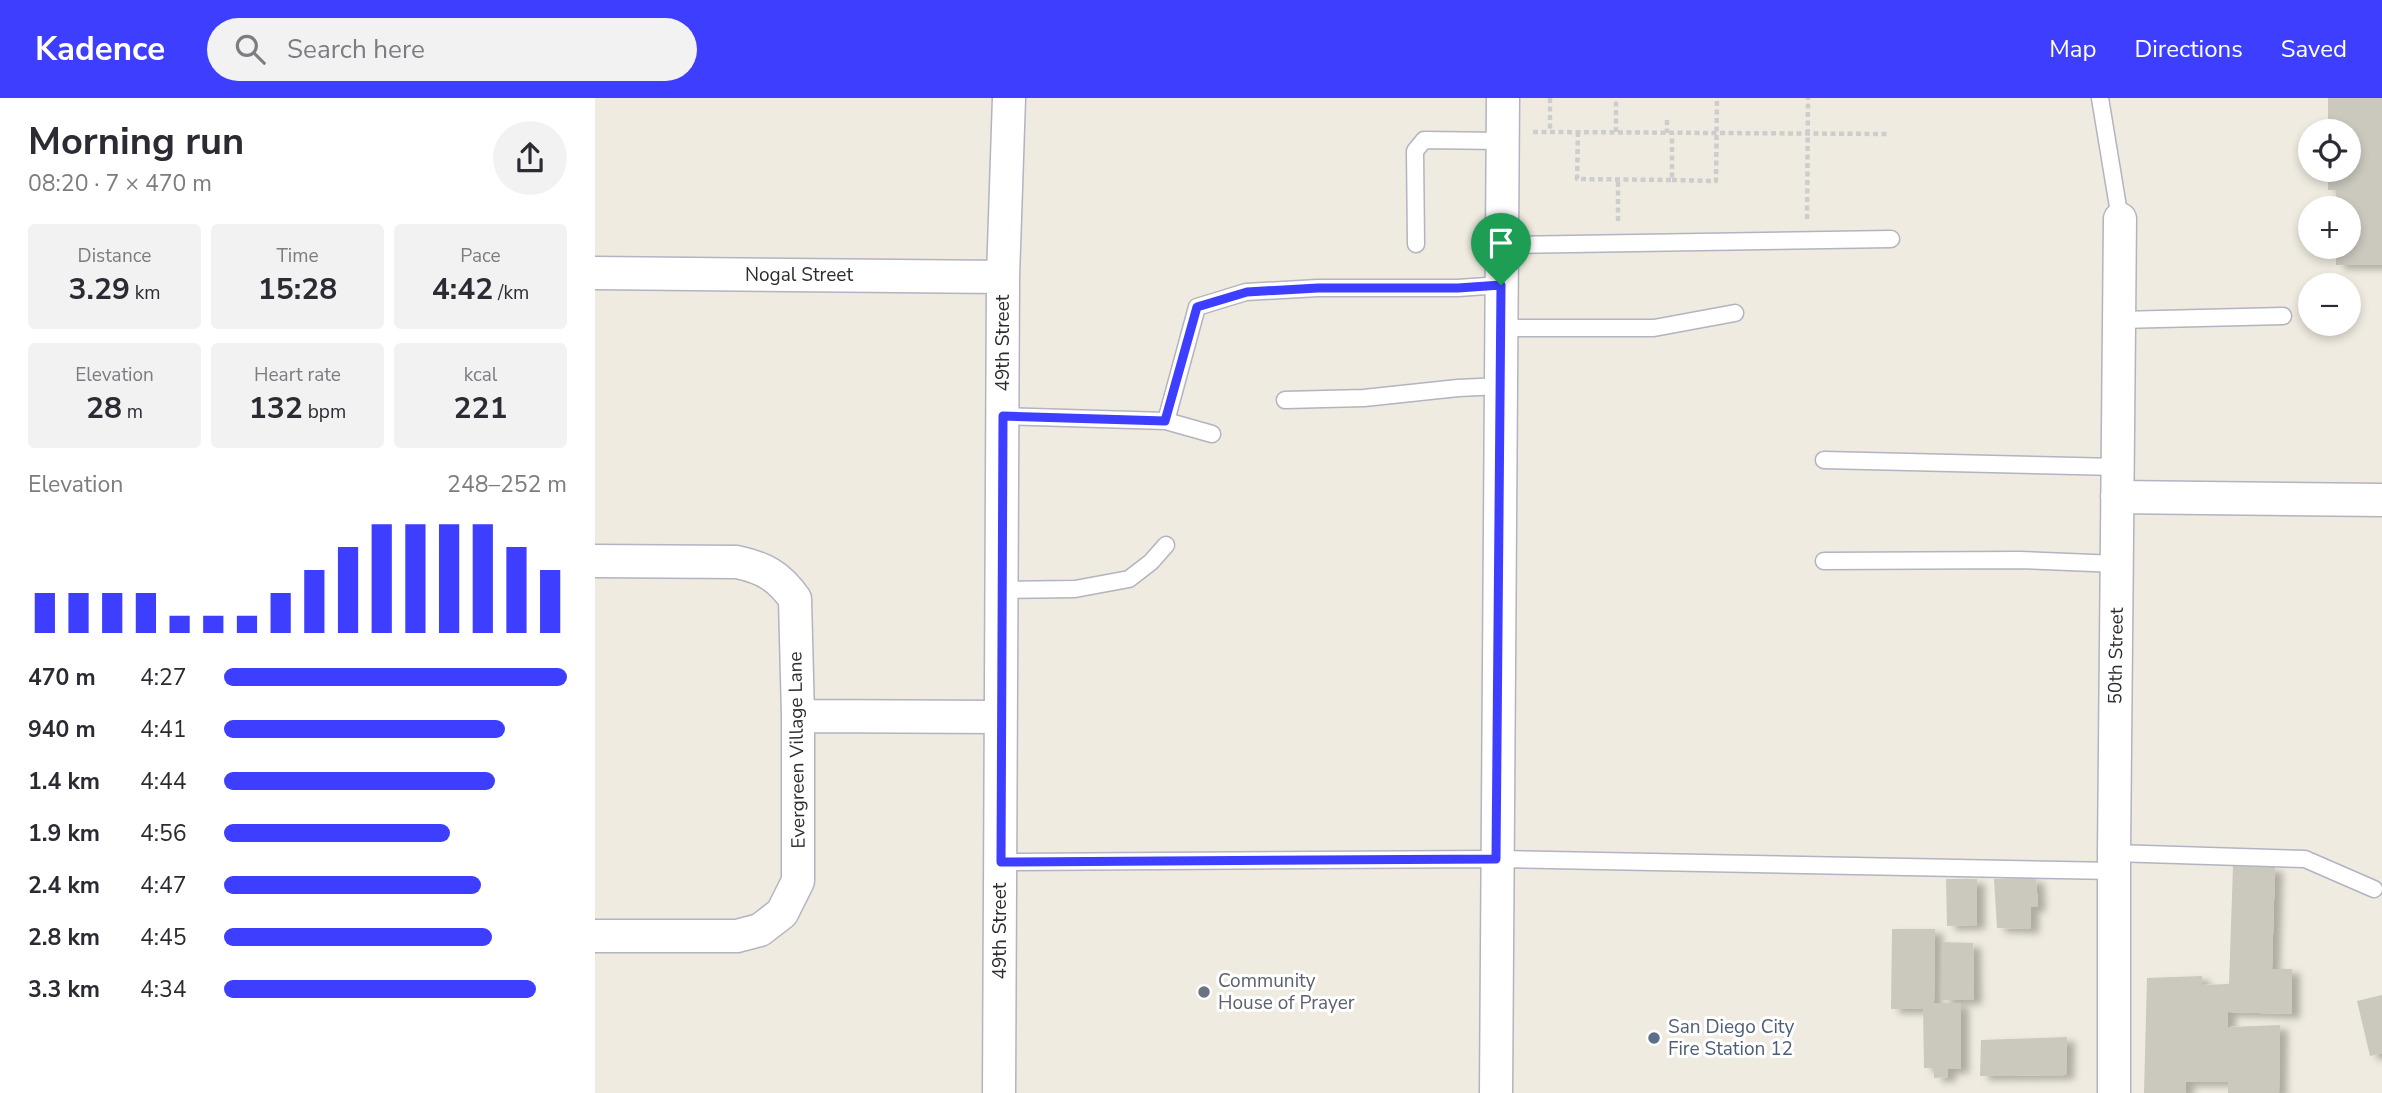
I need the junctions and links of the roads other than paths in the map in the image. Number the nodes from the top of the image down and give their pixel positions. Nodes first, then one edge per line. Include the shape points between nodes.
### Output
1 (1009, 98) edge
2 (1503, 98) edge
3 (2100, 98) edge
4 (1502, 141) junction
5 (2120, 219) joint
6 (1891, 239) dead end
7 (1416, 244) dead end
8 (1501, 245) junction
9 (595, 273) edge
10 (1003, 277) junction
11 (1501, 285) junction
12 (1735, 313) dead end
13 (2283, 316) dead end
14 (2119, 320) junction
15 (1501, 328) junction
16 (1501, 386) junction
17 (1285, 400) dead end
18 (1003, 416) junction
19 (1165, 421) junction
20 (1212, 434) dead end
21 (1824, 460) dead end
22 (2117, 482) junction
23 (2382, 500) edge
24 (1166, 545) dead end
25 (595, 561) edge
26 (1824, 561) dead end
27 (2116, 564) junction
28 (1002, 590) junction
29 (798, 716) junction
30 (1001, 717) junction
31 (1496, 859) junction
32 (1001, 862) junction
33 (2113, 862) junction
34 (2374, 889) dead end
35 (595, 936) edge
36 (999, 1093) edge
37 (1496, 1093) edge
38 (2113, 1093) edge

1 - 10 street, 49th Street
2 - 4 street
3 - 5 lane
4 - 7 lane via 1424,140 1415,151
4 - 8 street
5 - 14 street, 50th Street
6 - 8 lane
8 - 11 street
9 - 10 street, Nogal Street
10 - 18 street, 49th Street
11 - 15 street
11 - 19 lane via 1247,292 1197,307
12 - 15 lane via 1654,328
13 - 14 lane
14 - 22 street, 50th Street
15 - 16 street
16 - 17 lane
16 - 31 street
18 - 19 lane
18 - 28 street, 49th Street
19 - 20 lane
21 - 22 lane
22 - 23 street
22 - 27 street, 50th Street
24 - 28 lane via 1129,579 1075,589
25 - 29 street, Evergreen Village Lane via 737,562 760,567 785,586 795,599
26 - 27 lane
27 - 33 street, 50th Street
28 - 30 street, 49th Street
29 - 30 street
29 - 35 street, Evergreen Village Lane via 798,881 782,913 760,930 737,936
30 - 32 street, 49th Street
31 - 32 lane
31 - 33 lane
31 - 37 street
32 - 36 street, 49th Street
33 - 34 lane via 2305,859
33 - 38 street, 50th Street

